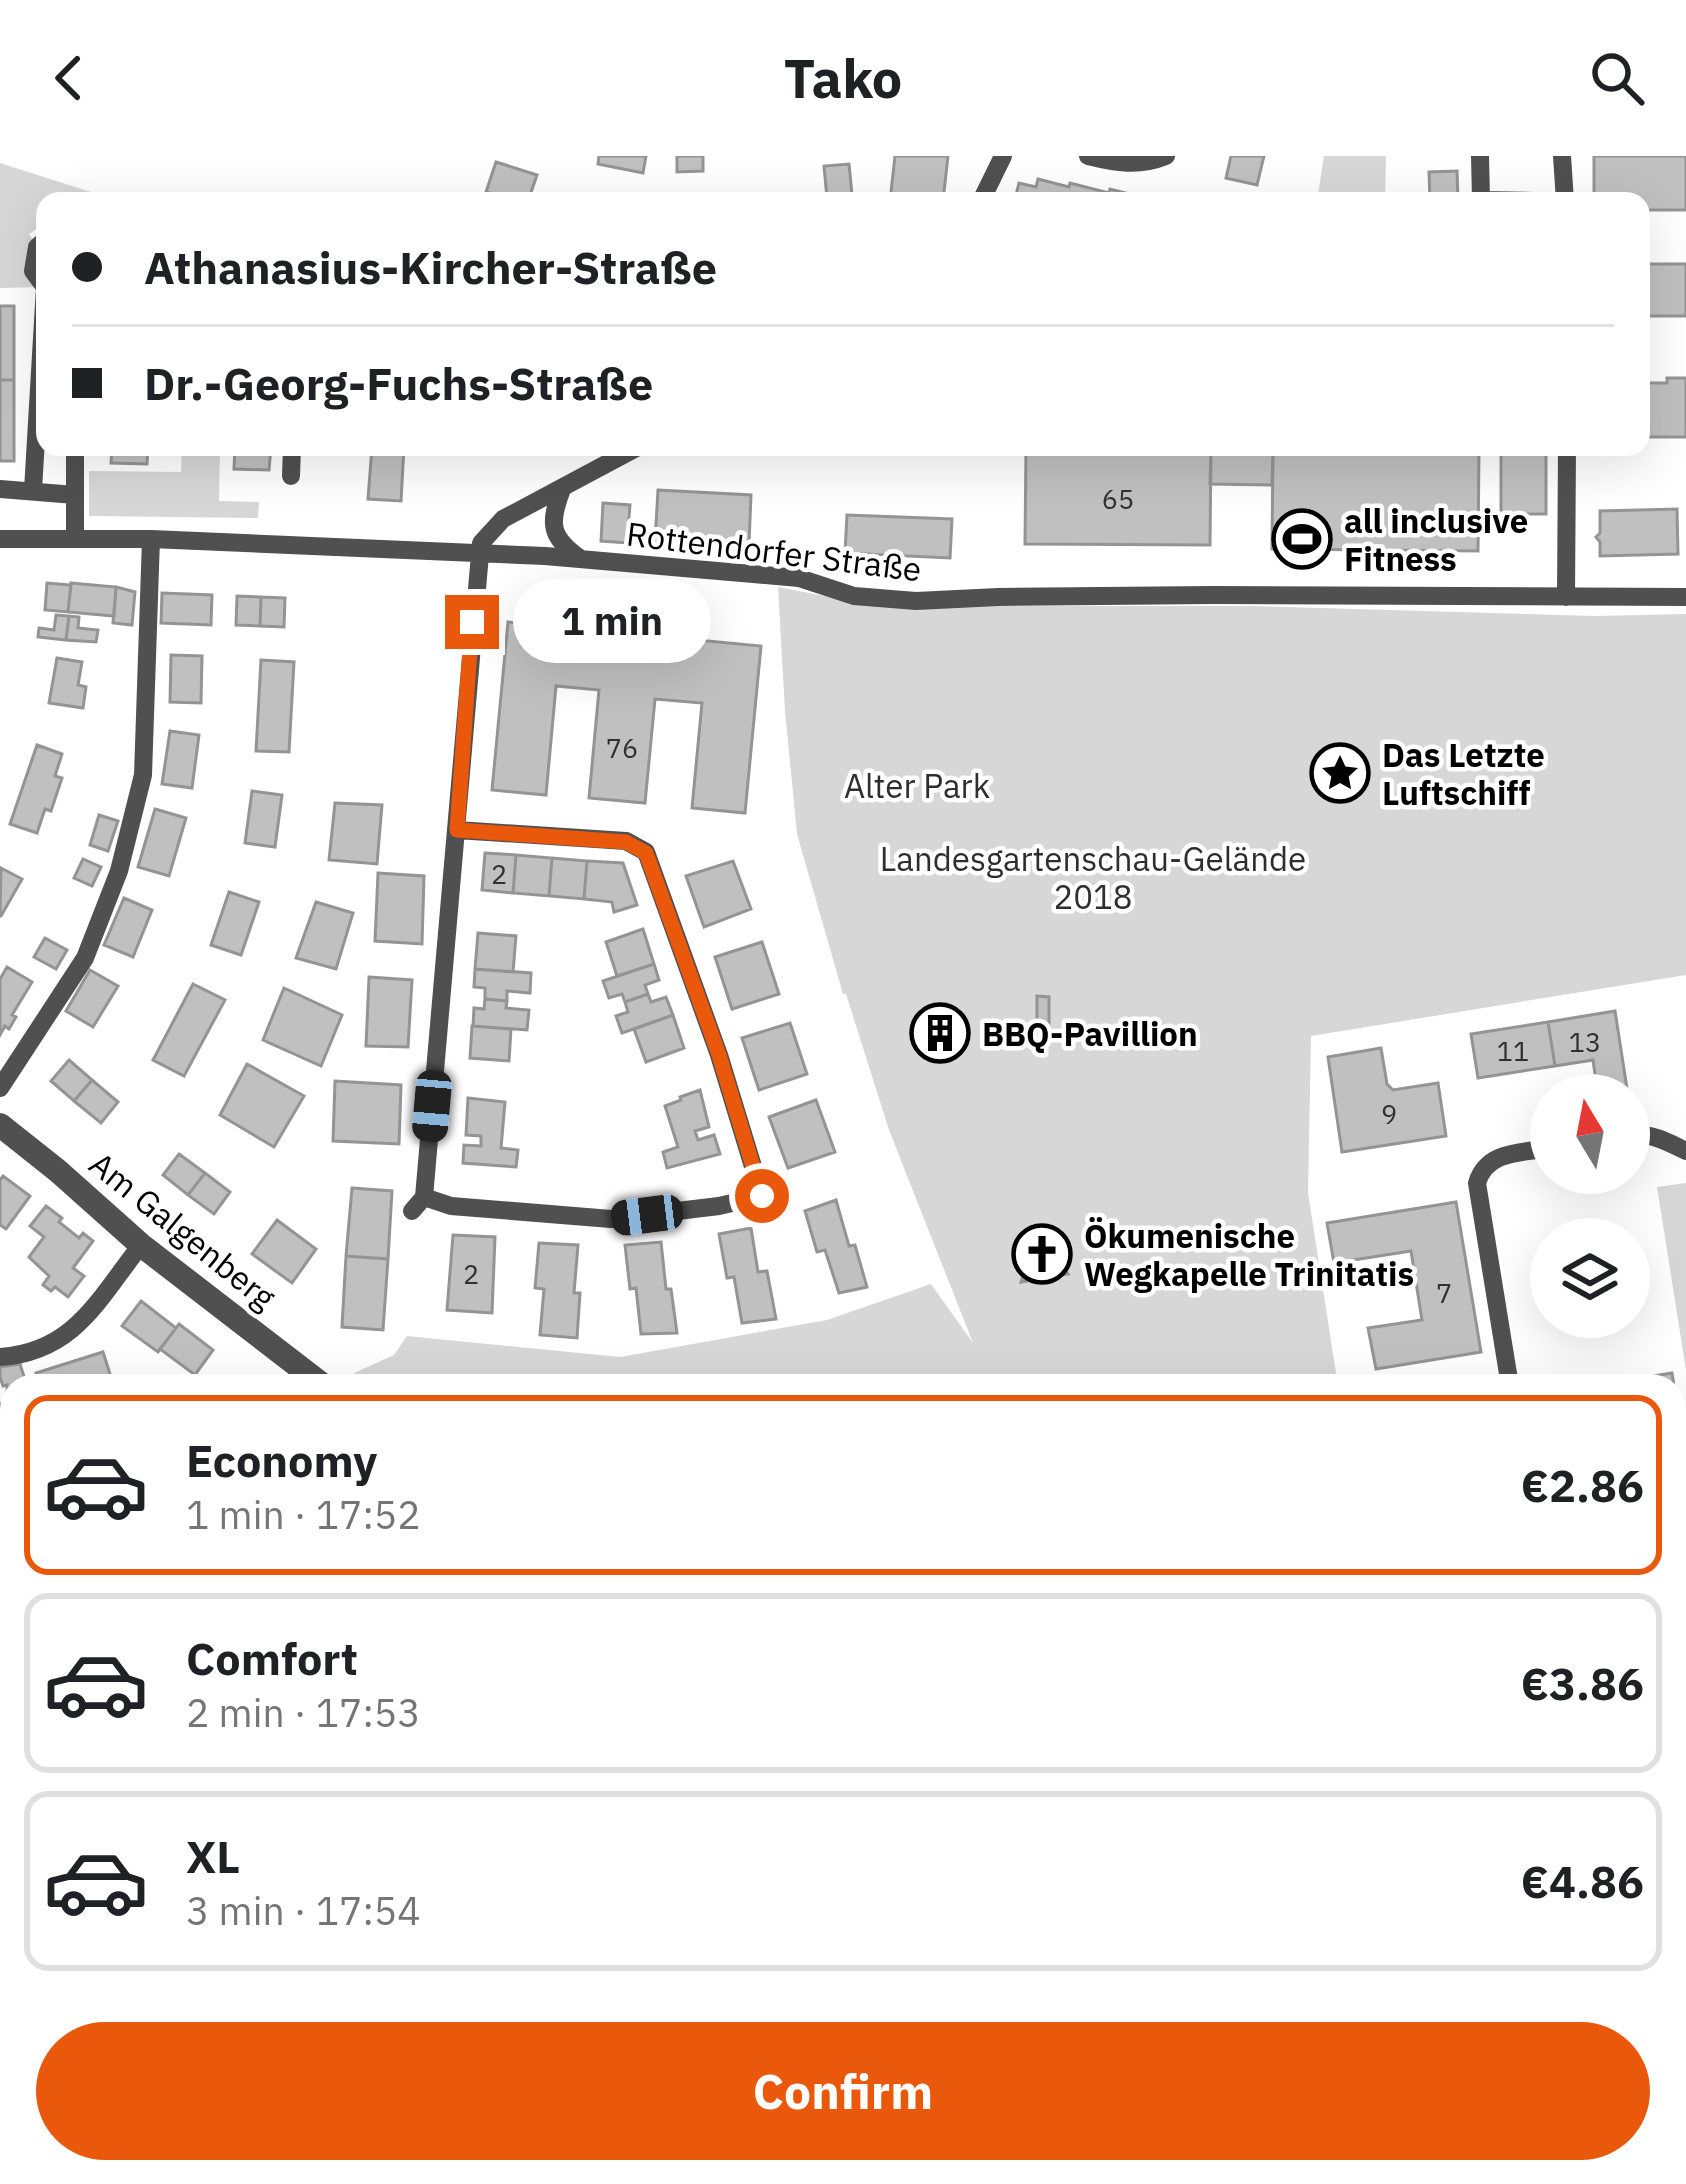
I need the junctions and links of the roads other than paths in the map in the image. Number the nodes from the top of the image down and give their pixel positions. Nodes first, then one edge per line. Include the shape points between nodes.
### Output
1 (1004, 156) edge
2 (1088, 156) edge
3 (1166, 156) edge
4 (1480, 156) edge
5 (1562, 156) edge
6 (986, 192) edge
7 (1480, 192) edge
8 (1564, 192) edge
9 (36, 439) edge
10 (75, 456) edge
11 (292, 456) edge
12 (622, 456) edge
13 (1567, 456) edge
14 (291, 476) dead end
15 (0, 489) edge
16 (562, 489) junction
17 (33, 490) junction
18 (75, 494) junction
19 (0, 539) edge
20 (76, 539) junction
21 (151, 539) junction
22 (478, 554) junction
23 (581, 559) junction
24 (1566, 597) junction
25 (1686, 597) edge
26 (457, 830) junction
27 (0, 1088) edge
28 (0, 1125) edge
29 (1650, 1136) edge
30 (1686, 1151) edge
31 (1530, 1152) edge
32 (141, 1244) junction
33 (0, 1357) edge
34 (309, 1374) edge
35 (1508, 1374) edge

1 - 6 street
2 - 3 street via 1124,164
4 - 7 street
5 - 8 street
9 - 17 street
10 - 18 street
11 - 14 street
12 - 16 street
13 - 24 street
15 - 17 street
16 - 22 street via 503,519
16 - 23 street via 556,537
17 - 18 street
18 - 20 street
19 - 20 street, Rottendorfer Straße
20 - 21 street, Rottendorfer Straße
21 - 22 street, Rottendorfer Straße
21 - 27 street via 143,775 119,871 85,958
22 - 23 street, Rottendorfer Straße
22 - 26 street
23 - 24 street, Rottendorfer Straße via 799,578 854,596 916,601
24 - 25 street, Rottendorfer Straße
26 - 26 street via 418,1204 611,1220 762,1196 646,853 626,842
28 - 32 street, Am Galgenberg
29 - 30 street
31 - 35 street via 1493,1159 1477,1183
32 - 33 street via 79,1324 52,1345
32 - 34 street, Am Galgenberg

